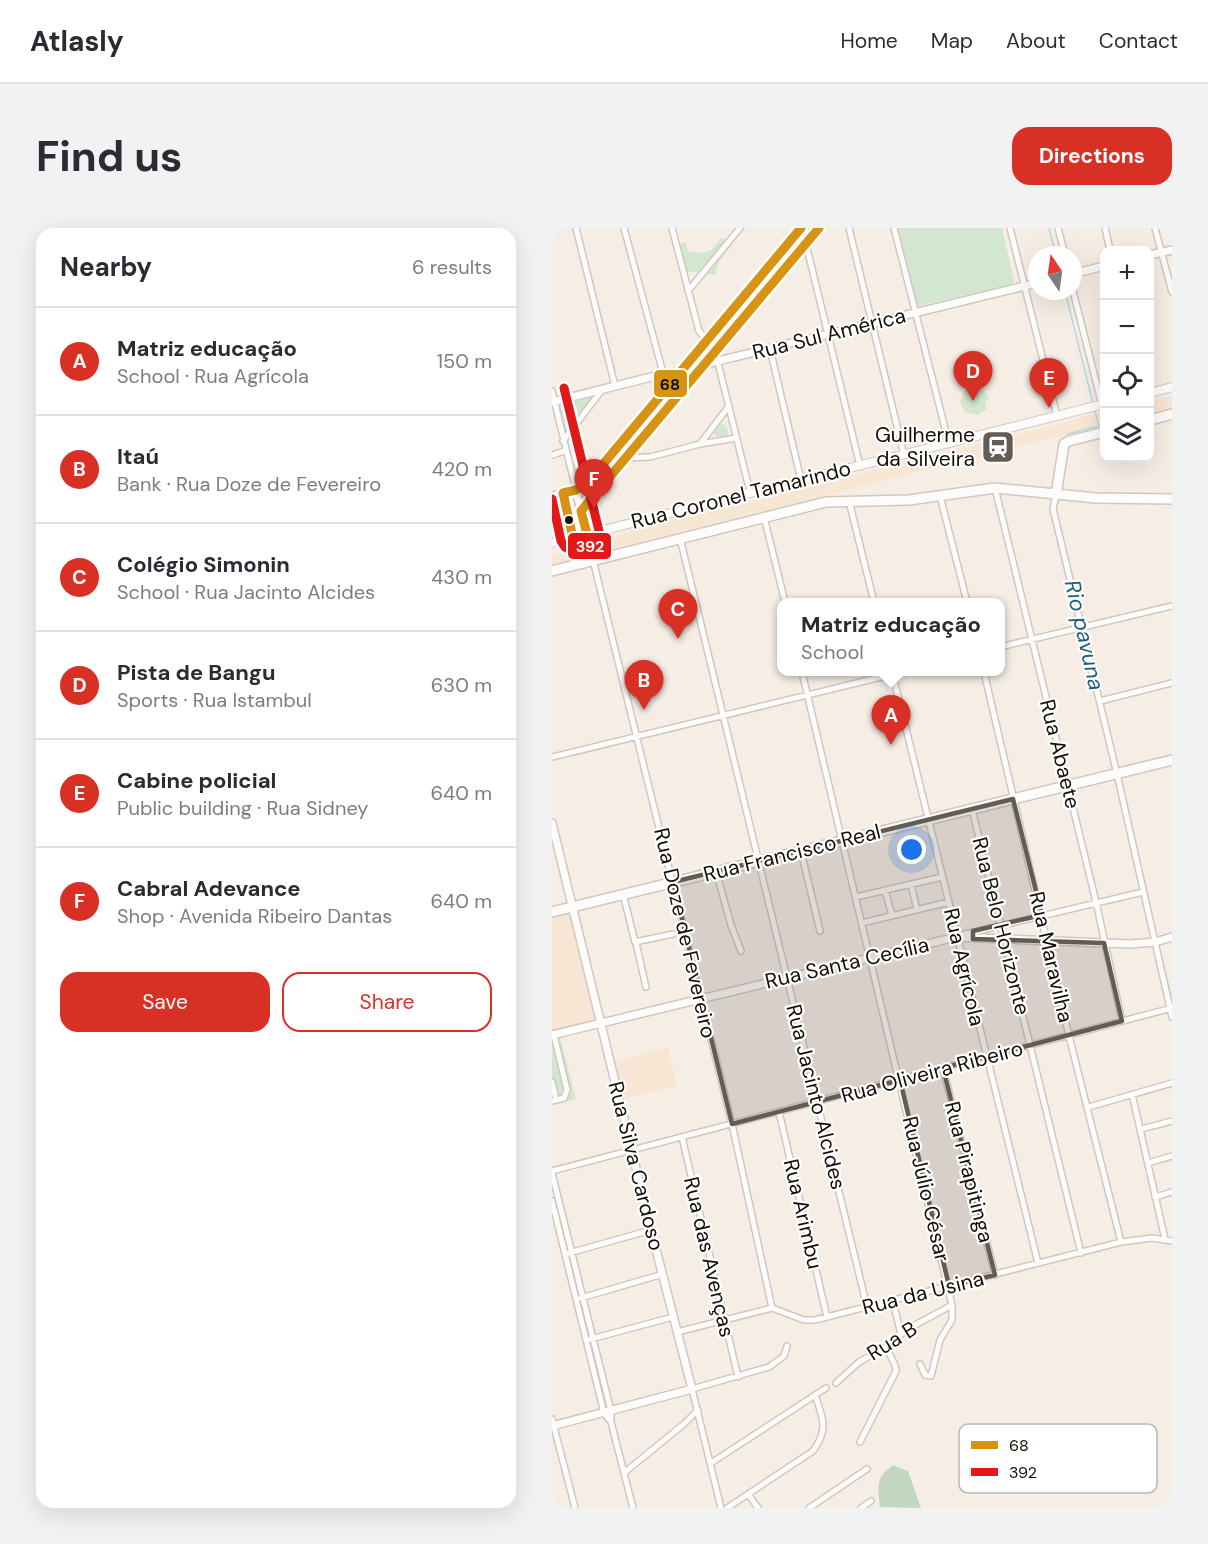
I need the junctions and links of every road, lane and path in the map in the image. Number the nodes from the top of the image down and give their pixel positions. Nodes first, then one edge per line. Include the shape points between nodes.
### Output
1 (576, 228) edge
2 (624, 228) edge
3 (672, 228) edge
4 (740, 228) edge
5 (801, 228) edge
6 (819, 228) edge
7 (849, 228) edge
8 (894, 228) edge
9 (1010, 228) edge
10 (1058, 228) edge
11 (1105, 228) edge
12 (1155, 228) edge
13 (806, 244) junction
14 (1063, 246) edge
15 (1109, 246) edge
16 (1172, 250) edge
17 (1161, 252) junction
18 (1154, 254) edge
19 (1100, 267) edge
20 (1082, 272) edge
21 (1028, 285) edge
22 (1024, 286) junction
23 (688, 291) junction
24 (1172, 292) edge
25 (1075, 300) edge
26 (915, 313) junction
27 (872, 323) junction
28 (828, 333) junction
29 (706, 339) junction
30 (770, 349) junction
31 (716, 351) junction
32 (718, 361) junction
33 (704, 365) junction
34 (680, 372) junction
35 (663, 374) junction
36 (615, 386) junction
37 (1172, 387) edge
38 (667, 388) junction
39 (602, 390) junction
40 (552, 391) edge
41 (1154, 392) edge
42 (1100, 394) edge
43 (553, 402) edge
44 (729, 406) junction
45 (1100, 406) edge
46 (1172, 414) edge
47 (1057, 416) junction
48 (1154, 419) edge
49 (1100, 433) edge
50 (736, 438) junction
51 (563, 441) junction
52 (700, 444) junction
53 (949, 444) junction
54 (566, 451) junction
55 (552, 454) edge
56 (904, 455) junction
57 (626, 458) junction
58 (860, 466) junction
59 (801, 480) junction
60 (995, 488) junction
61 (576, 490) junction
62 (750, 492) junction
63 (552, 495) edge
64 (1056, 495) junction
65 (940, 496) junction
66 (1172, 499) edge
67 (849, 501) junction
68 (581, 511) junction
69 (764, 517) junction
70 (587, 534) junction
71 (680, 538) junction
72 (552, 543) edge
73 (594, 560) junction
74 (552, 571) edge
75 (784, 598) edge
76 (873, 598) edge
77 (966, 598) edge
78 (1172, 606) edge
79 (1083, 628) junction
80 (1033, 640) junction
81 (1005, 647) edge
82 (803, 676) edge
83 (880, 676) edge
84 (893, 676) edge
85 (985, 676) edge
86 (1172, 683) edge
87 (807, 695) junction
88 (1101, 701) junction
89 (724, 715) junction
90 (638, 735) junction
91 (552, 757) edge
92 (1172, 760) edge
93 (1117, 774) junction
94 (1068, 786) junction
95 (1013, 799) junction
96 (972, 809) junction
97 (929, 819) junction
98 (552, 823) edge
99 (843, 840) junction
100 (801, 851) junction
101 (758, 861) junction
102 (716, 871) junction
103 (942, 877) junction
104 (673, 882) junction
105 (911, 884) junction
106 (885, 890) junction
107 (1143, 892) junction
108 (623, 894) junction
109 (856, 897) junction
110 (949, 902) junction
111 (1096, 902) junction
112 (573, 906) junction
113 (917, 910) junction
114 (552, 912) edge
115 (1042, 915) junction
116 (892, 916) junction
117 (862, 923) junction
118 (1001, 925) junction
119 (820, 932) dead end
120 (673, 934) dead end
121 (1172, 936) edge
122 (956, 937) junction
123 (1004, 940) junction
124 (1048, 942) junction
125 (1155, 942) junction
126 (636, 943) junction
127 (1104, 943) junction
128 (741, 951) dead end
129 (871, 957) junction
130 (787, 977) junction
131 (646, 987) dead end
132 (700, 998) junction
133 (1171, 1008) edge
134 (1172, 1017) edge
135 (1122, 1021) junction
136 (602, 1023) junction
137 (553, 1035) edge
138 (1070, 1036) junction
139 (1029, 1045) junction
140 (986, 1056) junction
141 (943, 1068) junction
142 (900, 1080) junction
143 (552, 1082) edge
144 (1172, 1083) edge
145 (1132, 1094) junction
146 (554, 1101) edge
147 (818, 1102) junction
148 (1089, 1107) junction
149 (779, 1112) junction
150 (1172, 1120) edge
151 (732, 1124) junction
152 (1141, 1129) junction
153 (682, 1137) junction
154 (632, 1150) junction
155 (1172, 1156) edge
156 (1148, 1163) junction
157 (552, 1172) edge
158 (1172, 1192) edge
159 (1155, 1197) junction
160 (552, 1201) edge
161 (651, 1230) junction
162 (1172, 1230) edge
163 (1164, 1236) junction
164 (1172, 1241) edge
165 (1121, 1242) junction
166 (568, 1253) junction
167 (1081, 1253) junction
168 (1038, 1263) junction
169 (663, 1274) junction
170 (995, 1275) junction
171 (949, 1286) junction
172 (580, 1299) junction
173 (892, 1302) junction
174 (952, 1305) junction
175 (867, 1307) junction
176 (772, 1308) junction
177 (673, 1317) junction
178 (827, 1317) junction
179 (724, 1319) junction
180 (676, 1332) junction
181 (901, 1334) junction
182 (593, 1338) junction
183 (586, 1340) junction
184 (788, 1346) dead end
185 (886, 1347) junction
186 (920, 1364) dead end
187 (738, 1377) junction
188 (836, 1383) dead end
189 (826, 1388) dead end
190 (692, 1389) junction
191 (815, 1395) junction
192 (698, 1410) junction
193 (607, 1412) junction
194 (553, 1424) edge
195 (860, 1442) dead end
196 (711, 1463) junction
197 (867, 1469) dead end
198 (625, 1472) junction
199 (748, 1494) junction
200 (871, 1501) dead end
201 (575, 1508) edge
202 (633, 1508) edge
203 (721, 1508) edge
204 (728, 1508) edge
205 (758, 1508) edge
206 (809, 1508) edge
207 (861, 1508) edge

1 - 36 street
2 - 35 street
3 - 23 street
4 - 23 street
5 - 29 street
6 - 13 street
7 - 27 street
8 - 26 street
9 - 22 street
10 - 14 street
11 - 15 street
12 - 17 street
13 - 28 street
13 - 31 street
16 - 17 street
17 - 18 street
17 - 24 street
19 - 20 street
21 - 22 street, Rua Sul América
22 - 26 street, Rua Sul América
22 - 47 street
23 - 29 street via 699,331
25 - 42 street
26 - 27 street, Rua Sul América
26 - 53 street
27 - 28 street, Rua Sul América
27 - 56 street
28 - 30 street, Rua Sul América
28 - 58 street
29 - 34 street
30 - 32 street, Rua Sul América
30 - 59 street
31 - 32 street
31 - 33 street
32 - 33 street, Rua Sul América
32 - 44 street
33 - 34 street, Rua Sul América
33 - 57 street
34 - 35 street, Rua Sul América
34 - 38 street
35 - 36 street, Rua Sul América
35 - 38 street
36 - 39 street, Rua Sul América
37 - 41 main road
38 - 61 street via 589,481
39 - 43 street, Rua Sul América
39 - 51 street
40 - 43 street
43 - 51 street
44 - 50 street
44 - 52 street
45 - 47 main road, Rua Coronel Tamarindo
46 - 48 main road
47 - 53 main road, Rua Coronel Tamarindo
49 - 64 main road via 1064,444
50 - 52 street
50 - 62 street
51 - 54 street
52 - 57 street via 650,457
53 - 56 main road, Rua Coronel Tamarindo
54 - 55 street
54 - 61 street
56 - 58 main road, Rua Coronel Tamarindo
57 - 68 street
58 - 59 main road, Rua Coronel Tamarindo
59 - 62 main road, Rua Coronel Tamarindo
60 - 64 main road
60 - 65 main road
60 - 80 street, Rua Abaete
61 - 63 street
61 - 68 street
62 - 70 main road, Rua Coronel Tamarindo
64 - 66 main road
64 - 79 street via 1053,509
65 - 67 main road
65 - 77 street
67 - 69 main road via 826,502
67 - 76 street
68 - 70 street
69 - 71 main road
69 - 75 street
70 - 72 main road, Rua Coronel Tamarindo
71 - 73 main road
71 - 89 street, Rua Jacinto Alcides
73 - 74 main road
73 - 90 street, Rua Doze de Fevereiro
78 - 79 street
79 - 80 street
79 - 88 street
80 - 81 street
80 - 94 street, Rua Abaete
82 - 87 street, Rua Júlio César
83 - 87 street
84 - 97 street, Rua Agrícola
85 - 95 street, Rua Maravilha
86 - 88 street
87 - 89 street
87 - 99 street, Rua Júlio César
88 - 93 street
89 - 90 street
89 - 101 street, Rua Jacinto Alcides
90 - 91 street
90 - 104 street, Rua Doze de Fevereiro
92 - 93 main road, Rua Francisco Real
93 - 94 main road, Rua Francisco Real
93 - 107 street
94 - 95 main road, Rua Francisco Real
94 - 111 street, Rua Abaete
95 - 96 main road, Rua Francisco Real
95 - 115 street, Rua Maravilha
96 - 97 main road, Rua Francisco Real
96 - 118 street, Rua Belo Horizonte
97 - 99 main road, Rua Francisco Real
97 - 103 street, Rua Agrícola
98 - 112 street, Rua Silva Cardoso
99 - 100 main road, Rua Francisco Real
99 - 109 street, Rua Júlio César
100 - 101 main road, Rua Francisco Real
100 - 119 street
101 - 102 main road, Rua Francisco Real
101 - 130 street, Rua Jacinto Alcides
102 - 104 main road, Rua Francisco Real
102 - 128 street
103 - 105 street
103 - 110 street, Rua Agrícola
104 - 108 main road, Rua Francisco Real
104 - 132 street, Rua Doze de Fevereiro
105 - 106 street
105 - 113 street
106 - 109 street
106 - 116 street
107 - 111 street, Rua Santa Cecília
107 - 125 street
108 - 112 main road, Rua Francisco Real
108 - 126 street
109 - 117 street, Rua Júlio César
110 - 113 street
110 - 122 street, Rua Agrícola
111 - 115 street, Rua Santa Cecília
111 - 127 street, Rua Abaete
112 - 114 main road, Rua Francisco Real
112 - 136 street, Rua Silva Cardoso
113 - 116 street
115 - 118 street, Rua Santa Cecília
115 - 124 street, Rua Maravilha
116 - 117 street
117 - 129 street, Rua Júlio César
118 - 122 street, Rua Santa Cecília
118 - 123 street, Rua Belo Horizonte
120 - 126 street
121 - 125 street
122 - 123 street
122 - 129 street, Rua Santa Cecília
122 - 140 street, Rua Agrícola
123 - 124 street
123 - 139 street, Rua Belo Horizonte
124 - 127 street
124 - 138 street, Rua Maravilha
125 - 127 street
125 - 133 street
126 - 131 street
127 - 135 street, Rua Abaete
129 - 130 street, Rua Santa Cecília
129 - 142 street, Rua Júlio César
130 - 132 street, Rua Santa Cecília
130 - 147 street, Rua Jacinto Alcides
132 - 136 street, Rua Santa Cecília
132 - 151 street, Rua Doze de Fevereiro
133 - 134 street
133 - 135 street, Rua Oliveira Ribeiro
135 - 138 street, Rua Oliveira Ribeiro
136 - 137 street, Rua Santa Cecília
136 - 154 street, Rua Silva Cardoso
137 - 146 street via 567,1090 564,1098
138 - 139 street, Rua Oliveira Ribeiro
138 - 148 street, Rua Maravilha
139 - 140 street, Rua Oliveira Ribeiro
139 - 167 street, Rua Belo Horizonte
140 - 141 street, Rua Oliveira Ribeiro
140 - 168 street, Rua Agrícola
141 - 142 street, Rua Oliveira Ribeiro
141 - 170 street, Rua Pirapitinga
142 - 147 street, Rua Oliveira Ribeiro
142 - 171 street, Rua Júlio César
143 - 146 street
144 - 145 street
145 - 148 street
145 - 152 street
147 - 149 street, Rua Oliveira Ribeiro
147 - 175 street, Rua Jacinto Alcides
148 - 165 street, Rua Maravilha
149 - 151 street, Rua Oliveira Ribeiro
149 - 178 street, Rua Arimbu
150 - 152 street
151 - 153 street, Rua Oliveira Ribeiro
151 - 176 street, Rua Doze de Fevereiro
152 - 156 street
153 - 154 street, Rua Oliveira Ribeiro
153 - 179 street, Rua das Avenças
154 - 157 street, Rua Oliveira Ribeiro
154 - 161 street, Rua Silva Cardoso
155 - 156 street
156 - 159 street
157 - 166 street
158 - 159 street
159 - 163 street
160 - 166 street
161 - 166 street
161 - 169 street, Rua Silva Cardoso
162 - 163 street
163 - 164 street, Rua da Usina
163 - 165 street, Rua da Usina
165 - 167 street, Rua da Usina
166 - 172 street
167 - 168 street, Rua da Usina
168 - 170 street, Rua da Usina
169 - 172 street
169 - 177 street, Rua Silva Cardoso
170 - 171 street, Rua da Usina
171 - 173 street, Rua da Usina
171 - 174 street, Rua Júlio César
172 - 182 street
172 - 183 street
173 - 175 street, Rua da Usina
173 - 181 street
174 - 181 street, Rua B
174 - 186 street via 952,1320 940,1340 931,1376 925,1375
175 - 178 street, Rua da Usina
176 - 178 street, Rua da Usina via 804,1320
176 - 179 street
177 - 180 street, Rua Silva Cardoso
177 - 182 street
179 - 180 street
179 - 187 street, Rua das Avenças
180 - 190 street, Rua Silva Cardoso
181 - 185 street, Rua B
182 - 183 street
182 - 193 street
183 - 193 street
184 - 187 street via 775,1364
185 - 188 street, Rua B via 865,1358
185 - 195 street via 896,1371
187 - 190 street
189 - 191 street
190 - 192 street, Rua Silva Cardoso
190 - 193 street
191 - 196 street
191 - 199 street via 824,1421 820,1441 813,1451
192 - 196 street, Rua Silva Cardoso
192 - 198 street
193 - 194 street
193 - 198 street
194 - 201 street
196 - 203 street, Rua Silva Cardoso
197 - 206 street
198 - 202 street
199 - 204 street
199 - 205 street
200 - 207 street

